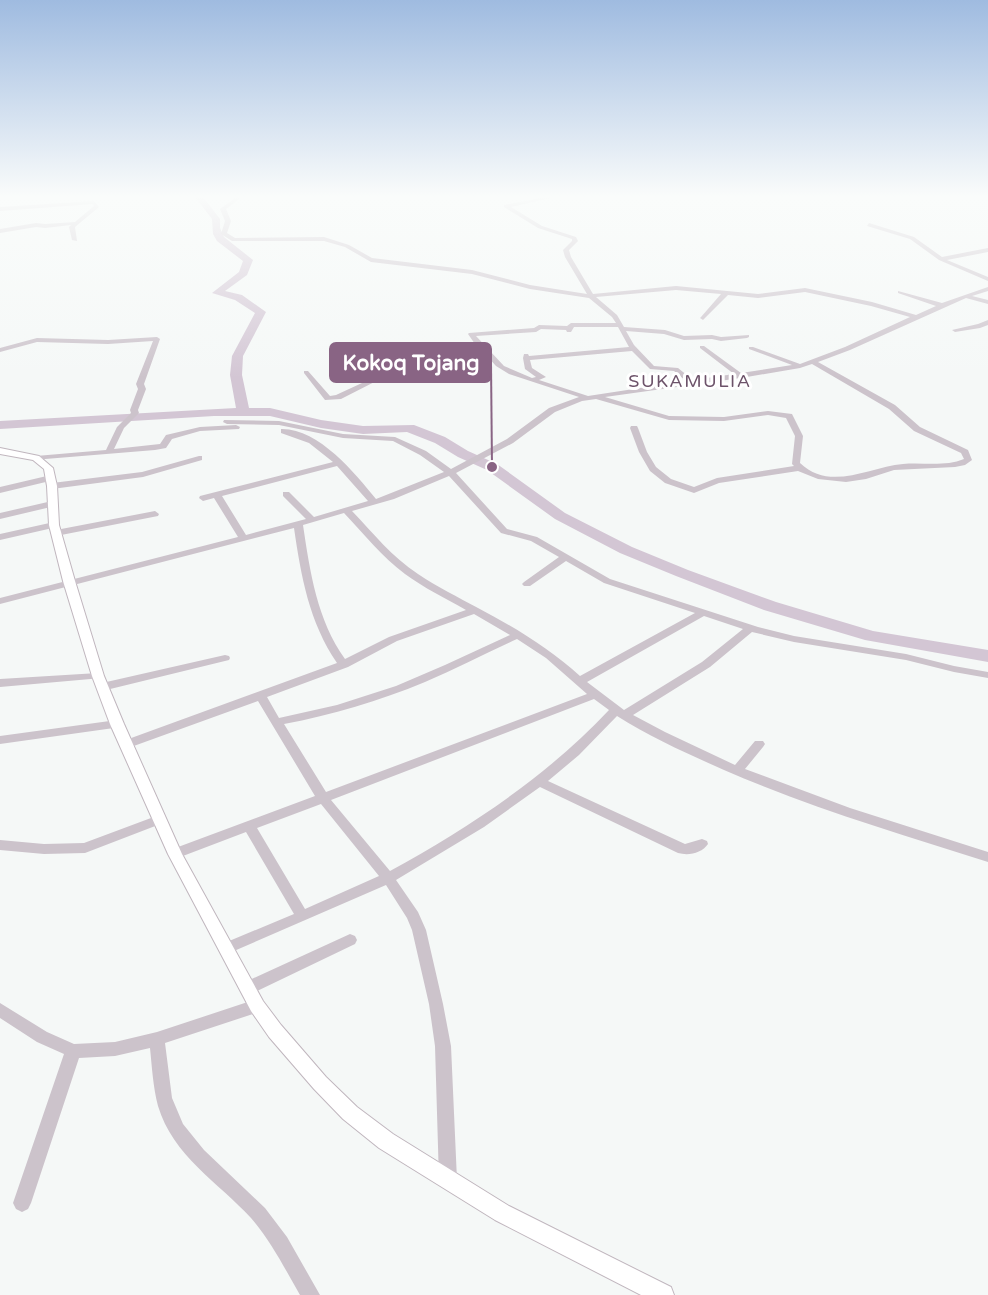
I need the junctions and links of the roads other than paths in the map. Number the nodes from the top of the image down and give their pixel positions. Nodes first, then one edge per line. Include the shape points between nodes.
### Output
1 (365, 257) edge
2 (569, 257) edge
3 (949, 257) edge
4 (941, 259) joint
5 (988, 279) edge
6 (988, 290) edge
7 (900, 292) dead end
8 (726, 293) junction
9 (591, 296) junction
10 (965, 296) junction
11 (988, 302) edge
12 (940, 305) junction
13 (916, 317) junction
14 (704, 318) dead end
15 (988, 322) edge
16 (620, 327) junction
17 (955, 330) dead end
18 (747, 336) dead end
19 (480, 345) junction
20 (702, 347) dead end
21 (751, 348) dead end
22 (633, 349) junction
23 (0, 350) edge
24 (813, 362) junction
25 (800, 366) junction
26 (306, 372) dead end
27 (741, 376) junction
28 (533, 380) junction
29 (691, 382) junction
30 (588, 397) junction
31 (639, 411) junction
32 (226, 422) dead end
33 (0, 451) edge
34 (109, 452) junction
35 (36, 458) junction
36 (199, 458) dead end
37 (339, 463) junction
38 (799, 468) junction
39 (451, 473) junction
40 (52, 482) junction
41 (0, 490) edge
42 (286, 494) dead end
43 (217, 495) junction
44 (203, 498) dead end
45 (374, 502) junction
46 (52, 504) junction
47 (346, 510) junction
48 (155, 514) dead end
49 (0, 516) edge
50 (312, 520) junction
51 (298, 524) junction
52 (55, 529) junction
53 (0, 537) edge
54 (243, 537) junction
55 (562, 560) junction
56 (69, 581) junction
57 (527, 584) dead end
58 (0, 601) edge
59 (475, 610) junction
60 (702, 613) junction
61 (750, 628) junction
62 (518, 635) junction
63 (225, 658) dead end
64 (344, 665) junction
65 (988, 675) edge
66 (581, 680) junction
67 (100, 681) junction
68 (0, 683) edge
69 (595, 695) junction
70 (261, 697) junction
71 (620, 712) junction
72 (276, 722) junction
73 (117, 724) junction
74 (0, 740) edge
75 (127, 744) junction
76 (759, 744) dead end
77 (737, 770) junction
78 (538, 781) junction
79 (323, 798) junction
80 (159, 820) junction
81 (250, 827) junction
82 (702, 844) dead end
83 (0, 845) edge
84 (176, 854) junction
85 (988, 857) edge
86 (388, 878) junction
87 (302, 916) junction
88 (350, 940) dead end
89 (227, 948) junction
90 (248, 988) junction
91 (257, 1006) junction
92 (0, 1011) edge
93 (157, 1039) junction
94 (73, 1051) junction
95 (448, 1180) junction
96 (22, 1203) dead end
97 (311, 1295) edge
98 (663, 1295) edge

1 - 9 street via 472,272 537,289
2 - 9 street
3 - 4 street
4 - 5 street
6 - 10 street
7 - 12 street
8 - 9 street via 664,288
8 - 13 street via 760,296 805,290
8 - 14 street
9 - 16 street via 612,313
10 - 11 street
10 - 12 street
12 - 13 street
13 - 24 street
15 - 17 street
16 - 18 street via 684,338
16 - 19 street via 571,325 569,329 539,327 471,334
16 - 22 street
19 - 26 street via 435,353 435,357 390,372 338,397 328,398
19 - 28 street via 500,365
20 - 27 street
21 - 25 street
22 - 28 street via 526,357 529,369 543,377
22 - 29 street via 652,368 676,369
23 - 34 street via 37,340 154,339 140,384 141,393
24 - 25 street
24 - 38 street via 892,407 916,429 969,456 957,464 899,466 849,479 812,474
25 - 27 street
27 - 29 street
28 - 30 street
29 - 30 street
30 - 31 street
30 - 39 street via 552,410 519,436
31 - 38 street via 683,418 732,419 768,413 789,416 799,435
31 - 38 street via 634,424 652,472 694,490 717,482
32 - 39 street via 279,423 344,436 394,439
33 - 35 main road
34 - 35 street
34 - 37 street via 159,447 169,437 203,429 249,427 294,433 325,450
35 - 40 main road via 46,464
36 - 40 street via 143,474
37 - 43 street
37 - 45 street
39 - 45 street
39 - 55 street via 504,531 534,539
40 - 41 street
40 - 46 main road
42 - 50 street
43 - 44 street
43 - 54 street
45 - 47 street
46 - 49 street
46 - 52 main road
47 - 50 street
47 - 59 street via 382,549 424,584
48 - 52 street
50 - 51 street
51 - 54 street
51 - 64 street via 318,616 325,636
52 - 53 street
52 - 56 main road
54 - 56 street
55 - 57 street
55 - 60 street via 607,581
56 - 58 street
56 - 67 main road
59 - 62 street
59 - 64 street via 393,639
60 - 61 street
60 - 66 street
61 - 65 street
61 - 71 street via 707,664
62 - 66 street
62 - 72 street via 375,697
63 - 67 street
64 - 70 street
66 - 69 street
67 - 68 street
67 - 73 main road
69 - 71 street
69 - 79 street
70 - 72 street
70 - 75 street
71 - 77 street
71 - 78 street
72 - 79 street
73 - 74 street
73 - 75 main road
75 - 80 main road
76 - 77 street
77 - 85 street via 889,826
78 - 82 street via 682,849
78 - 86 street via 479,823
79 - 81 street
79 - 86 street
80 - 83 street via 85,848
80 - 84 main road
81 - 84 street
81 - 87 street
84 - 89 main road
86 - 87 street
86 - 95 street via 413,916 436,1005 443,1046
87 - 89 street
88 - 90 street
89 - 90 main road
90 - 91 main road
91 - 93 street
91 - 95 main road via 294,1055 350,1113
92 - 94 street
93 - 94 street via 115,1049
93 - 97 street via 163,1094 171,1118 190,1145 275,1234
94 - 96 street
95 - 98 main road via 502,1213

